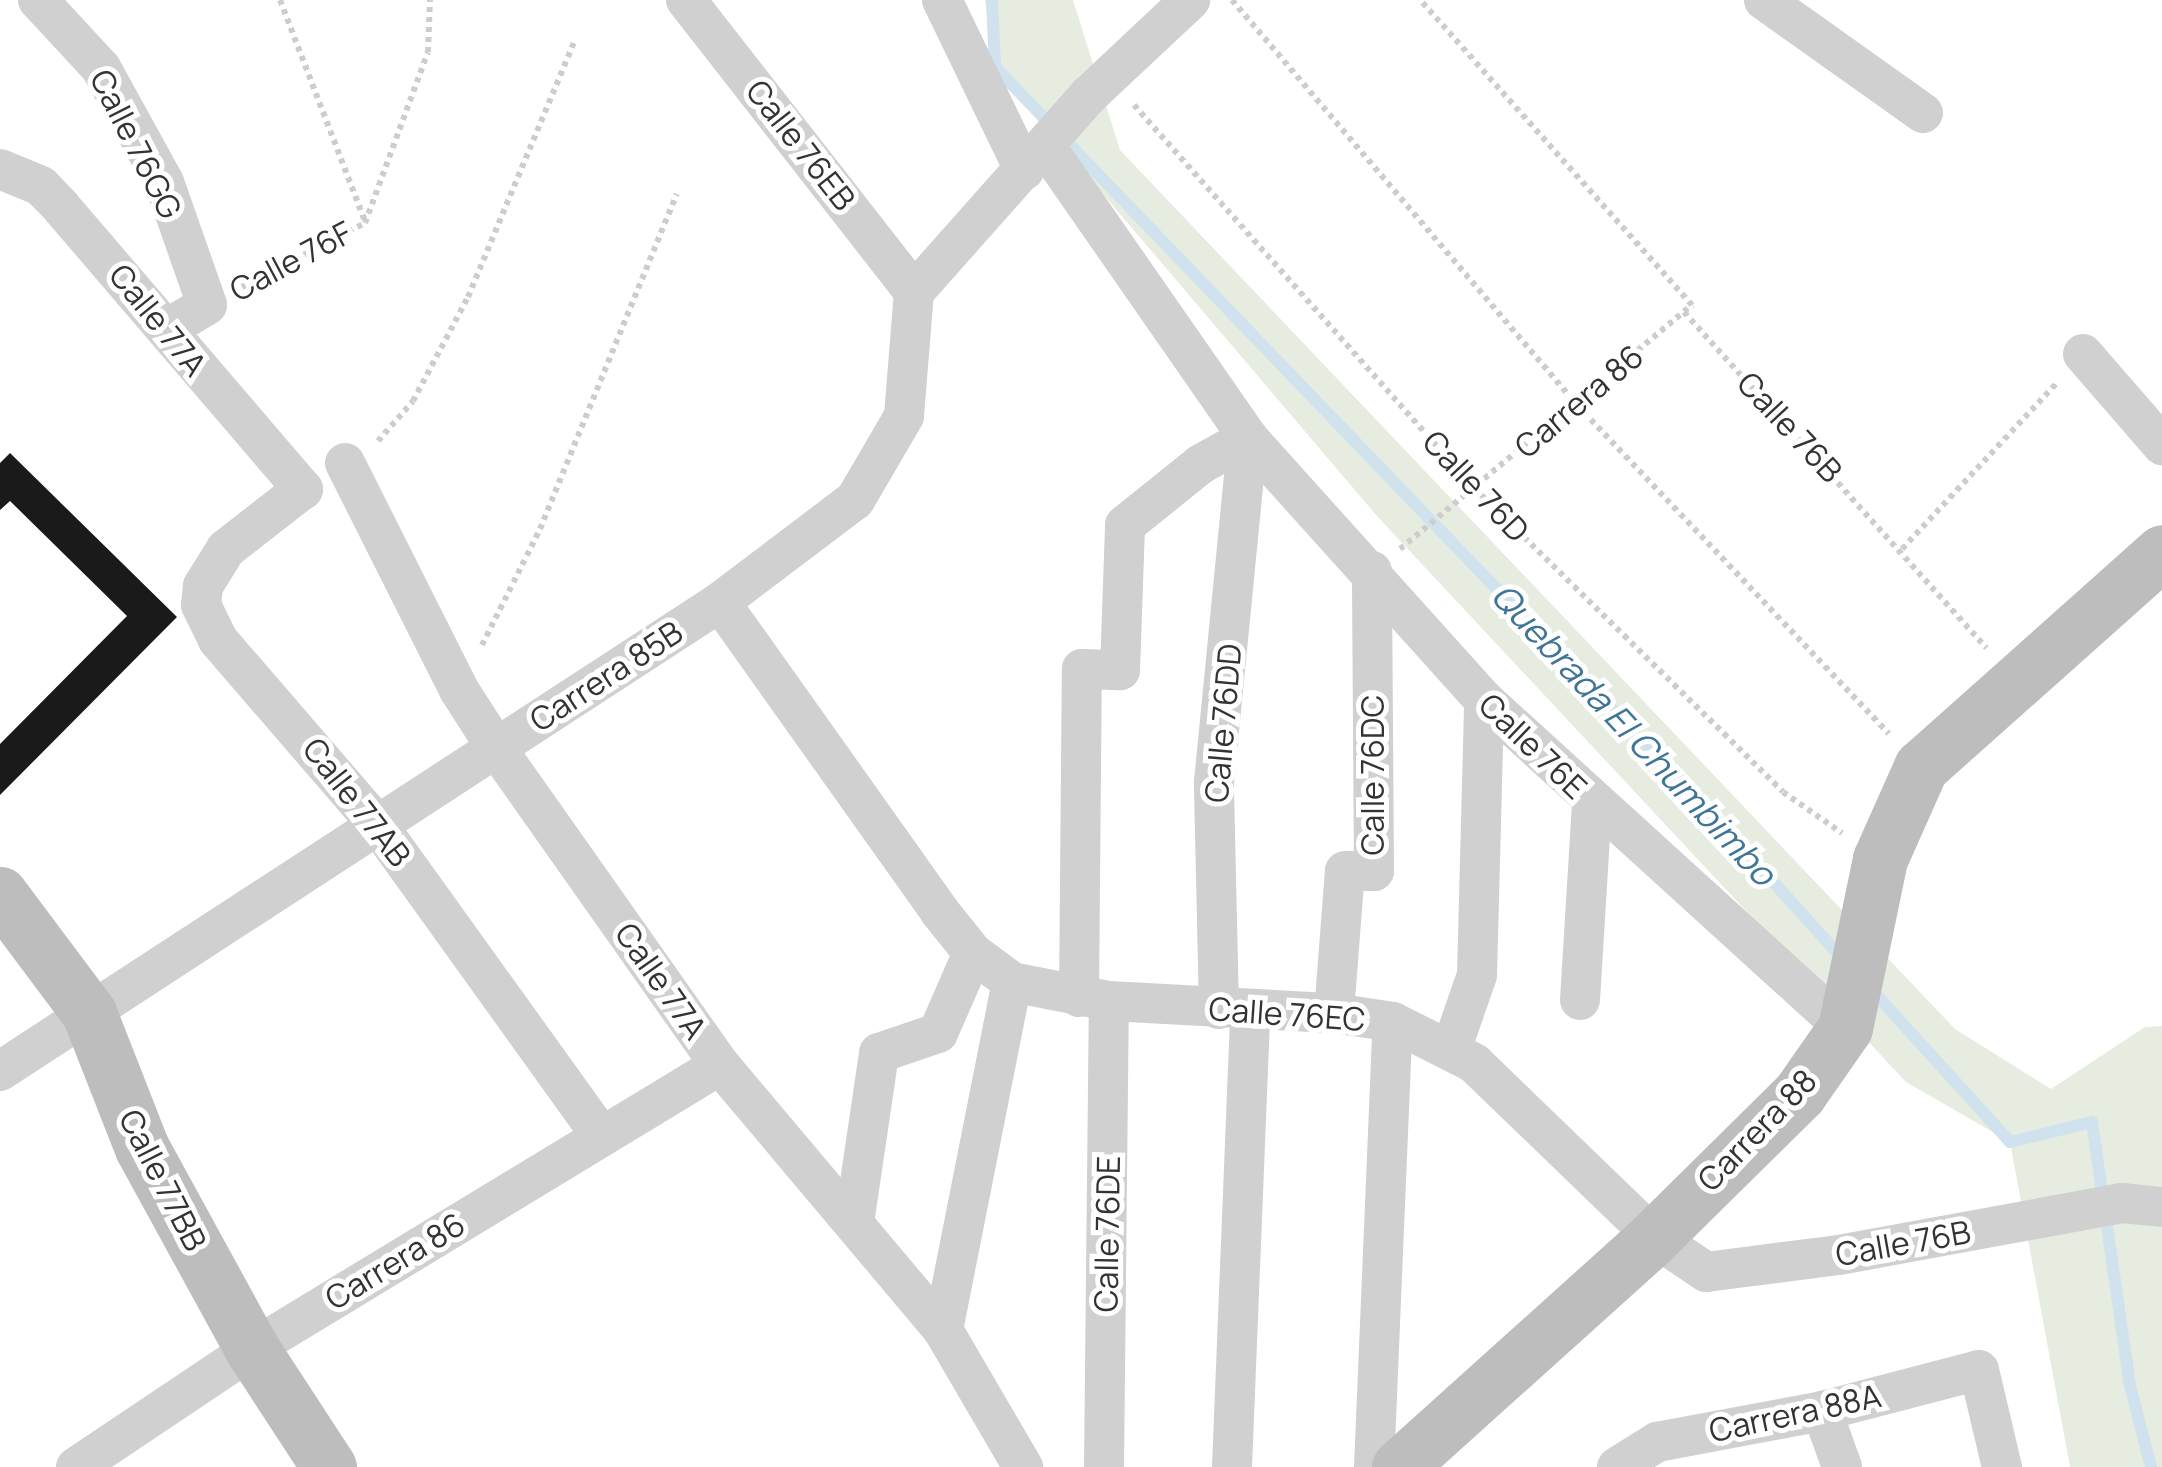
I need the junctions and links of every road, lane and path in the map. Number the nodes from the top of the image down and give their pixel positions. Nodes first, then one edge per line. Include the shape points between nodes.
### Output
1 (38, 0) edge
2 (280, 0) edge
3 (430, 0) edge
4 (686, 0) edge
5 (942, 0) edge
6 (1190, 0) edge
7 (1232, 0) edge
8 (1420, 0) edge
9 (1764, 0) edge
10 (575, 40) dead end
11 (1108, 76) junction
12 (1923, 113) dead end
13 (1035, 159) junction
14 (0, 169) edge
15 (677, 194) dead end
16 (365, 223) junction
17 (914, 292) junction
18 (207, 305) junction
19 (1684, 312) junction
20 (170, 327) junction
21 (2083, 354) joint
22 (1578, 405) junction
23 (1248, 438) junction
24 (2162, 446) edge
25 (344, 463) joint
26 (1474, 488) junction
27 (302, 489) joint
28 (1902, 548) junction
29 (2162, 552) edge
30 (1372, 571) junction
31 (720, 602) junction
32 (2014, 679) junction
33 (459, 690) junction
34 (1484, 700) junction
35 (497, 749) junction
36 (1920, 767) junction
37 (1592, 803) junction
38 (380, 828) junction
39 (1880, 859) junction
40 (0, 894) edge
41 (973, 953) junction
42 (1012, 982) junction
43 (1854, 989) junction
44 (1094, 999) junction
45 (1580, 1000) dead end
46 (1235, 1009) junction
47 (89, 1013) junction
48 (1334, 1013) junction
49 (1393, 1022) junction
50 (1451, 1050) junction
51 (720, 1065) junction
52 (0, 1071) edge
53 (602, 1135) junction
54 (2162, 1207) edge
55 (854, 1222) junction
56 (1654, 1237) junction
57 (943, 1330) junction
58 (252, 1349) junction
59 (1822, 1411) junction
60 (1637, 1462) edge
61 (76, 1467) edge
62 (328, 1467) edge
63 (1023, 1467) edge
64 (1104, 1467) edge
65 (1232, 1467) edge
66 (1374, 1467) edge
67 (1399, 1467) edge
68 (1842, 1467) edge
69 (2002, 1467) edge

1 - 18 street, Calle 76GG via 110,85 164,182
2 - 16 path
3 - 16 path, Calle 76F via 428,52
4 - 17 street, Calle 76EB
5 - 13 street, Calle 76E
6 - 11 street
7 - 22 path
8 - 19 path, Carrera 86 via 1692,306
9 - 12 street
10 - 25 path via 468,298 413,401 377,442
11 - 13 street
11 - 26 path, Calle 76D
13 - 17 street
13 - 23 street, Calle 76E
14 - 20 street, Calle 77A via 41,186
15 - 33 path via 540,530
16 - 18 path, Calle 76F
17 - 31 street, Carrera 85B via 911,384 891,448 855,500
18 - 20 street, Calle 76F
19 - 22 path, Carrera 86
19 - 28 path, Calle 76B
20 - 27 street, Calle 77A via 220,398
21 - 24 street
21 - 28 path
22 - 26 path, Carrera 86
22 - 36 path
23 - 30 street, Calle 76E
23 - 44 street via 1201,464 1125,525 1120,670 1082,669
23 - 46 street, Calle 76DD via 1214,782
25 - 33 street, Calle 77A
26 - 30 path, Carrera 86
26 - 39 path, Calle 76D via 1783,792
27 - 38 street, Calle 77AB via 226,549 203,586 202,605 218,640
28 - 32 path, Calle 76B
29 - 32 street, Carrera 88
30 - 34 street, Calle 76E
30 - 48 street, Calle 76DC via 1374,870 1345,871
31 - 35 street, Carrera 85B
31 - 41 street, Calle 76EC
32 - 36 street, Carrera 88
33 - 35 street, Calle 77A
34 - 37 street, Calle 76E
34 - 50 street via 1477,975
35 - 38 street, Carrera 85B
35 - 51 street, Calle 77A
36 - 39 street, Carrera 88
37 - 43 street, Calle 76E
37 - 45 street
38 - 47 street, Carrera 85B
38 - 53 street, Calle 77AB
39 - 43 street, Carrera 88
40 - 47 street, Calle 77BB
41 - 42 street, Calle 76EC
41 - 55 street via 938,1033 879,1053
42 - 44 street, Calle 76EC
42 - 57 street
43 - 56 street, Carrera 88 via 1800,1094
44 - 46 street, Calle 76EC
44 - 64 street, Calle 76DE via 1107,1246
46 - 48 street, Calle 76EC
46 - 65 street, Calle 76DD
47 - 52 street, Carrera 85B
47 - 58 street, Calle 77BB via 142,1148
48 - 49 street, Calle 76EC
49 - 50 street, Calle 76EC
49 - 66 street
50 - 56 street, Calle 76EC via 1513,1094
51 - 53 street, Carrera 86
51 - 55 street, Calle 77A
53 - 58 street, Carrera 86
54 - 56 street, Calle 76B via 2122,1202 1840,1255 1706,1272
55 - 57 street, Calle 77A
56 - 67 street, Carrera 88
57 - 63 street, Calle 77A
58 - 61 street, Carrera 86
58 - 62 street, Calle 77BB
59 - 60 street, Carrera 88A via 1657,1442
59 - 68 street
59 - 69 street, Carrera 88A via 1978,1370

